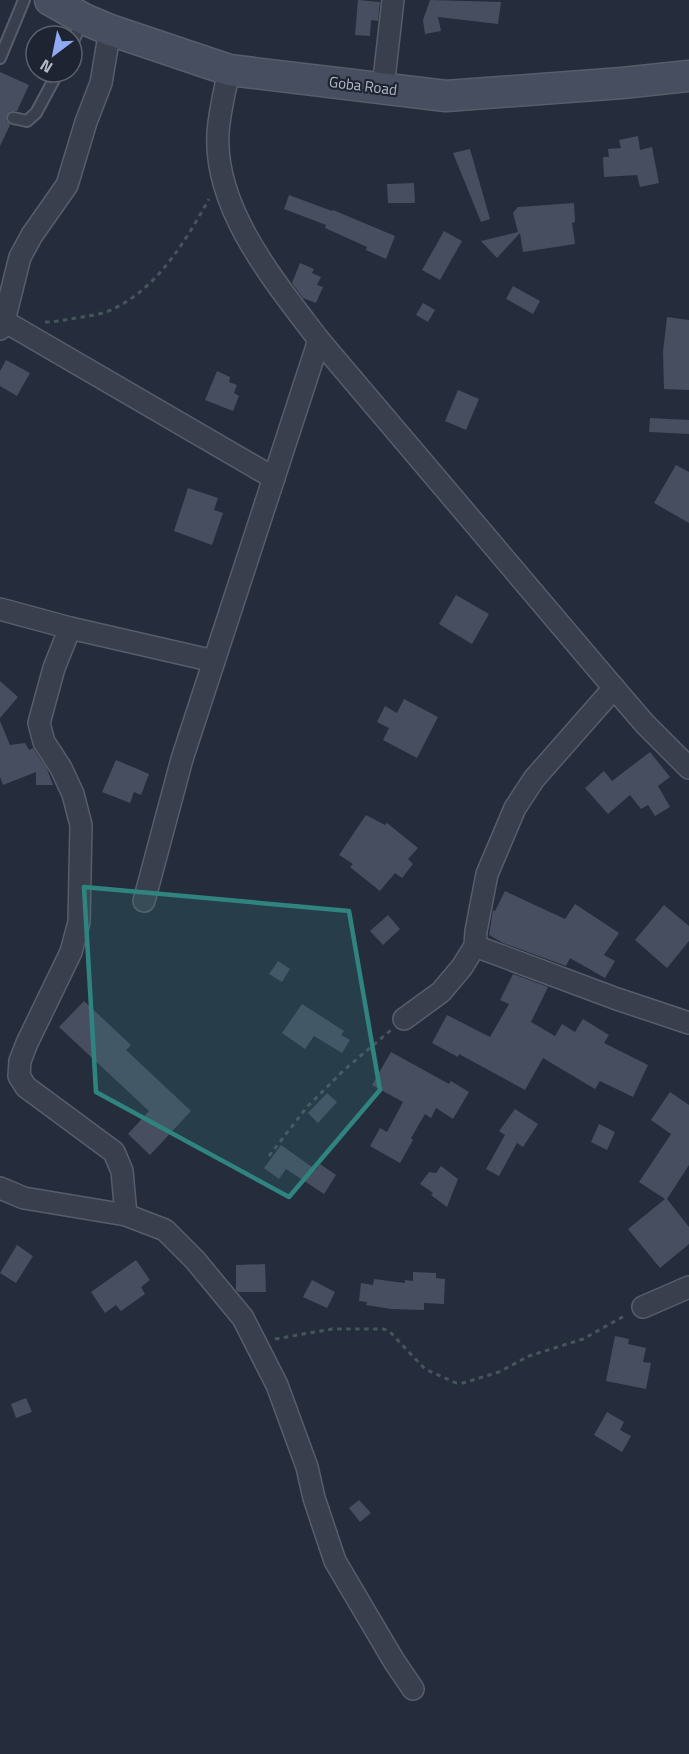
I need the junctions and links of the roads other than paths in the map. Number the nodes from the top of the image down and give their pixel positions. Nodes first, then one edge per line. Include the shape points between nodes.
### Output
1 (24, 0) edge
2 (50, 0) edge
3 (393, 0) edge
4 (89, 31) edge
5 (0, 58) edge
6 (229, 70) junction
7 (689, 76) edge
8 (52, 84) edge
9 (382, 88) junction
10 (13, 118) dead end
11 (2, 325) edge
12 (319, 340) junction
13 (273, 478) junction
14 (0, 609) edge
15 (70, 627) junction
16 (214, 662) junction
17 (614, 688) junction
18 (689, 768) edge
19 (144, 901) dead end
20 (475, 946) junction
21 (404, 1019) road end
22 (689, 1023) edge
23 (0, 1188) edge
24 (126, 1215) junction
25 (689, 1287) edge
26 (643, 1308) road end
27 (413, 1689) dead end

1 - 5 lane
2 - 4 main road, Goba Road
3 - 9 street
4 - 6 main road, Goba Road
4 - 11 street via 101,83 67,185 20,257
6 - 9 main road, Goba Road
6 - 12 street via 218,134 222,177 234,215 278,286
7 - 9 main road, Goba Road via 446,96
8 - 10 lane via 36,113 27,121
11 - 13 street
12 - 13 street
12 - 17 street
13 - 16 street
14 - 15 street
15 - 16 street
15 - 24 street via 39,723 44,742 73,794 81,825 79,922 71,952 27,1043 19,1076 26,1088 114,1152 122,1172
16 - 19 street via 182,759
17 - 18 street
17 - 20 street via 534,779 515,808 487,874
20 - 21 street via 441,992
20 - 22 street
23 - 24 street via 24,1198
24 - 27 street via 165,1230 243,1318 278,1385 335,1561
25 - 26 street

